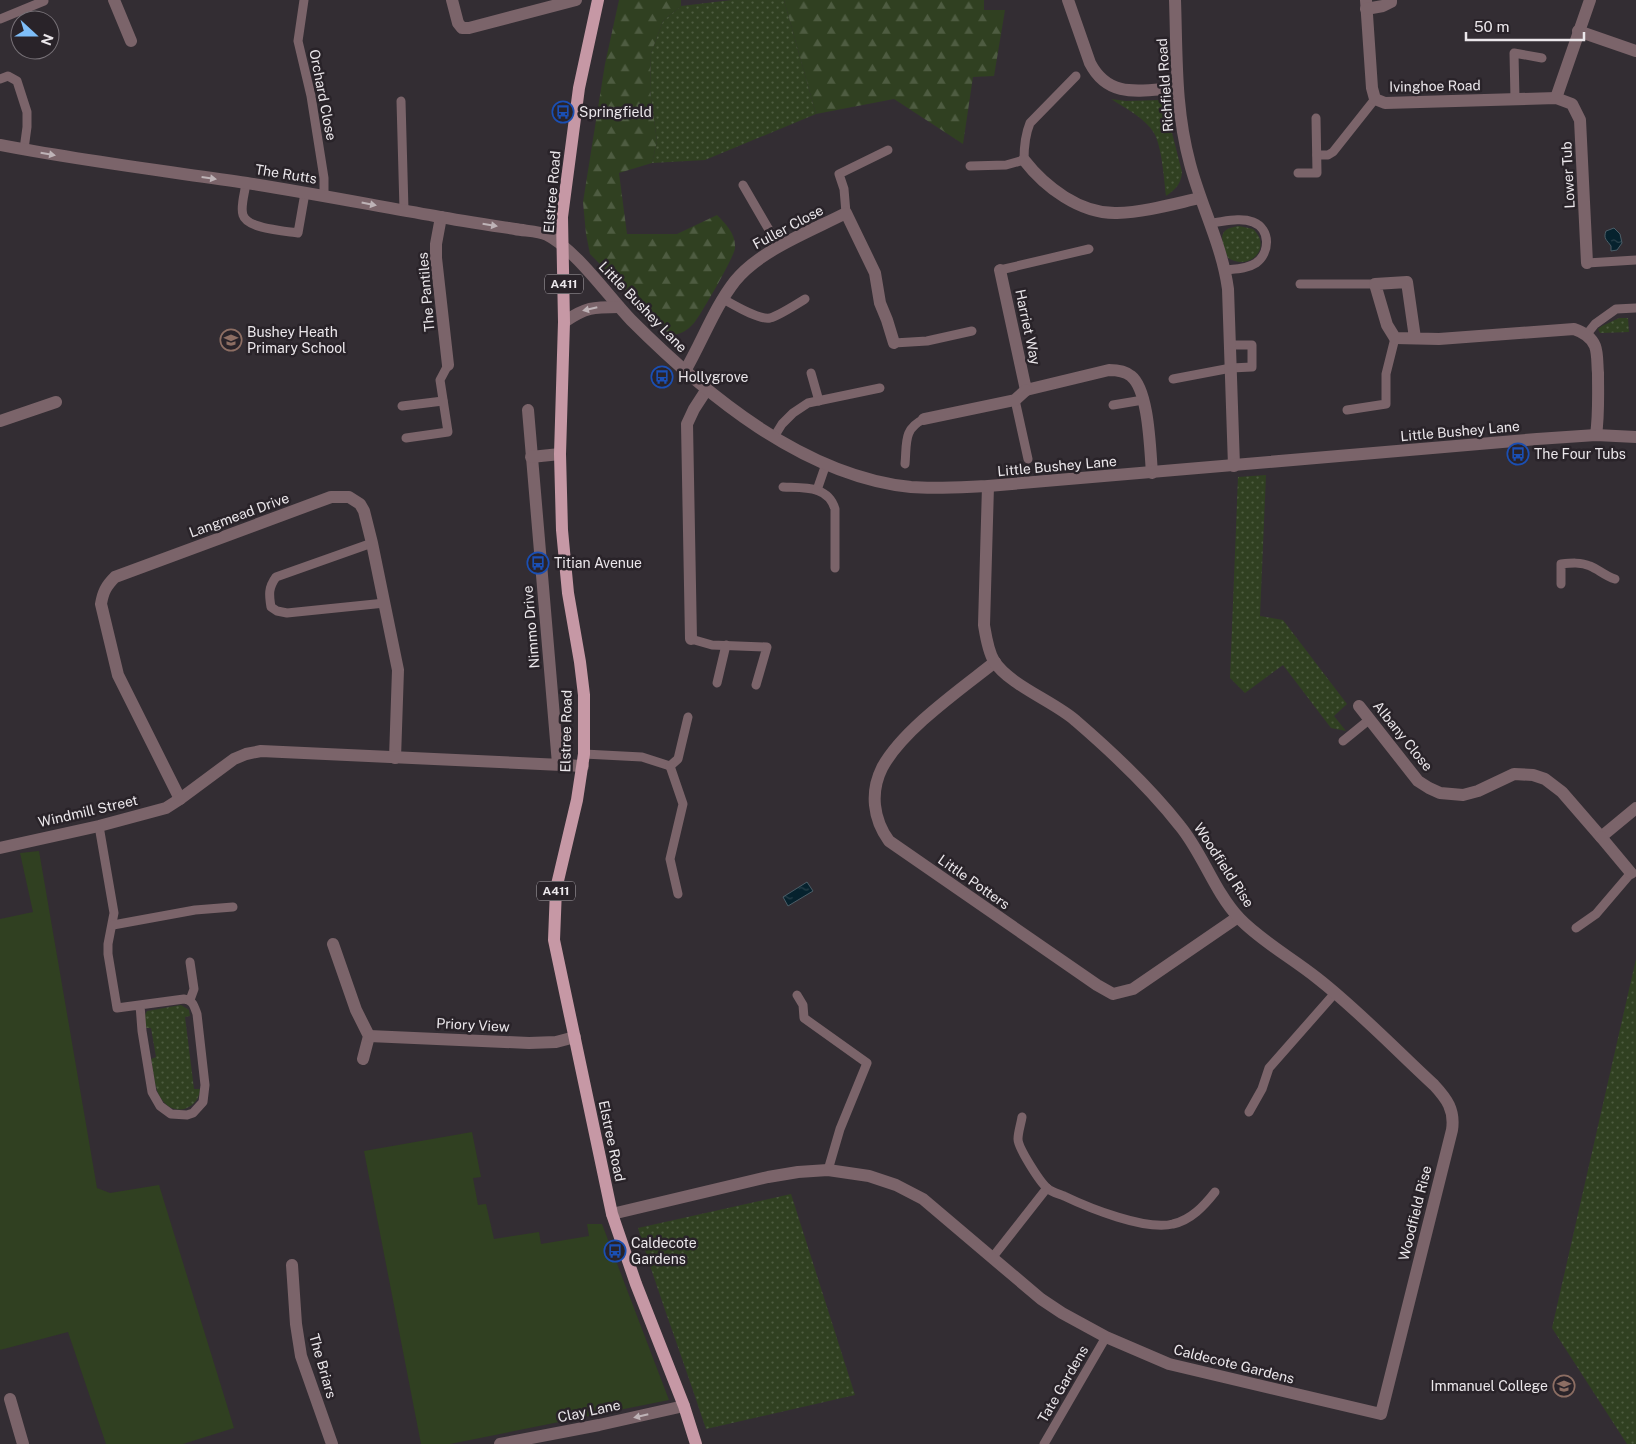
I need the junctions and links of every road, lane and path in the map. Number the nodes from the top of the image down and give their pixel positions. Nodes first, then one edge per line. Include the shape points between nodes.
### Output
1 (114, 0) edge
2 (304, 0) edge
3 (452, 0) edge
4 (576, 0) edge
5 (598, 0) edge
6 (1068, 0) edge
7 (1175, 0) edge
8 (1391, 0) edge
9 (1590, 0) edge
10 (44, 2) dead end
11 (1366, 4) edge
12 (0, 19) edge
13 (1578, 31) junction
14 (131, 41) dead end
15 (1636, 52) edge
16 (1542, 58) dead end
17 (1076, 76) dead end
18 (0, 79) edge
19 (1177, 88) junction
20 (1556, 98) junction
21 (1376, 99) junction
22 (1515, 100) junction
23 (401, 101) dead end
24 (1316, 118) dead end
25 (0, 144) edge
26 (24, 150) junction
27 (888, 150) dead end
28 (1317, 155) junction
29 (1024, 160) junction
30 (970, 166) dead end
31 (1298, 173) dead end
32 (246, 183) junction
33 (744, 185) dead end
34 (305, 193) junction
35 (324, 195) junction
36 (1200, 198) junction
37 (404, 210) junction
38 (846, 213) junction
39 (441, 217) junction
40 (1210, 224) junction
41 (563, 247) junction
42 (780, 247) junction
43 (1089, 249) dead end
44 (1636, 260) edge
45 (1587, 263) joint
46 (1000, 270) joint
47 (1226, 270) junction
48 (1300, 284) dead end
49 (1375, 284) junction
50 (723, 299) junction
51 (805, 299) dead end
52 (619, 307) junction
53 (1636, 308) edge
54 (564, 322) junction
55 (972, 331) dead end
56 (1587, 334) junction
57 (1395, 338) junction
58 (1415, 338) junction
59 (894, 343) joint
60 (1230, 345) junction
61 (448, 365) joint
62 (1231, 368) junction
63 (685, 371) junction
64 (811, 373) dead end
65 (1173, 380) dead end
66 (880, 388) dead end
67 (707, 389) junction
68 (1026, 390) junction
69 (443, 400) junction
70 (1015, 400) junction
71 (1143, 400) junction
72 (819, 401) junction
73 (56, 402) dead end
74 (1113, 405) dead end
75 (402, 406) dead end
76 (528, 410) dead end
77 (1347, 410) dead end
78 (924, 419) joint
79 (0, 422) edge
80 (1596, 436) junction
81 (774, 437) junction
82 (1636, 437) edge
83 (406, 438) dead end
84 (560, 454) junction
85 (531, 456) junction
86 (1028, 459) dead end
87 (826, 464) junction
88 (905, 464) dead end
89 (1234, 466) junction
90 (1152, 473) junction
91 (988, 486) junction
92 (783, 487) dead end
93 (817, 490) junction
94 (372, 543) junction
95 (835, 568) dead end
96 (1615, 578) dead end
97 (1561, 584) dead end
98 (385, 603) junction
99 (690, 639) joint
100 (726, 645) junction
101 (995, 662) junction
102 (717, 683) dead end
103 (756, 685) dead end
104 (1359, 706) dead end
105 (688, 717) dead end
106 (1370, 719) junction
107 (1343, 741) dead end
108 (394, 758) junction
109 (583, 760) junction
110 (558, 764) junction
111 (670, 766) junction
112 (180, 800) junction
113 (1636, 808) edge
114 (99, 826) junction
115 (1601, 837) junction
116 (0, 848) edge
117 (1631, 873) joint
118 (678, 894) dead end
119 (233, 907) dead end
120 (1238, 917) junction
121 (113, 924) junction
122 (1576, 928) dead end
123 (333, 944) dead end
124 (190, 962) dead end
125 (1336, 993) junction
126 (797, 995) dead end
127 (190, 1000) junction
128 (140, 1005) junction
129 (370, 1036) junction
130 (575, 1037) junction
131 (363, 1059) dead end
132 (1249, 1112) dead end
133 (1022, 1117) dead end
134 (828, 1170) junction
135 (1047, 1188) junction
136 (1215, 1192) dead end
137 (612, 1214) junction
138 (992, 1258) junction
139 (292, 1265) dead end
140 (1414, 1279) joint
141 (1106, 1337) junction
142 (10, 1399) dead end
143 (684, 1406) junction
144 (524, 1442) edge
145 (23, 1444) edge
146 (332, 1444) edge
147 (500, 1444) edge
148 (696, 1444) edge
149 (1044, 1444) edge

1 - 14 street
2 - 35 lane, Orchard Close via 298,41 311,96
3 - 4 street via 462,28
5 - 41 main road, Elstree Road / A411 via 576,106 562,217
6 - 19 street via 1090,63 1104,82 1126,91
7 - 19 street, Richfield Road
8 - 11 street, Ivinghoe Road via 1383,6
9 - 13 street
10 - 12 lane
11 - 21 street, Ivinghoe Road via 1372,88
13 - 15 street
13 - 20 street
16 - 22 lane via 1514,53
17 - 29 lane via 1030,123
18 - 26 lane via 8,76 17,81 27,112
19 - 36 street, Richfield Road via 1179,118
20 - 22 street, Ivinghoe Road
20 - 45 street, Lower Tub via 1572,104 1580,120
21 - 22 street, Ivinghoe Road via 1385,104
21 - 28 lane via 1333,152 1328,156
23 - 37 lane
24 - 28 lane
25 - 26 street, The Rutts
26 -> 32 street, The Rutts
27 - 38 lane via 839,174
28 - 31 lane via 1317,173
29 - 30 lane via 1006,165
29 - 36 street via 1052,188 1076,204 1094,210 1115,213 1141,211
32 - 34 street, The Rutts
32 - 34 lane via 242,214 254,226 298,233
33 - 42 lane
34 - 35 street, The Rutts
35 -> 37 street, The Rutts
36 - 40 street, Richfield Road
37 - 39 street, The Rutts
38 - 42 street, Fuller Close
38 - 59 street via 875,273 880,303
39 -> 41 street, The Rutts via 546,234
39 - 61 street, The Pantiles via 436,258
40 - 47 street, Richfield Road
40 - 47 lane via 1233,220 1253,222 1264,230 1267,237 1264,253 1254,264
41 - 52 street, Little Bushey Lane
41 - 54 main road, Elstree Road / A411
42 - 50 street, Fuller Close via 754,263 736,280
43 - 46 lane
44 - 45 lane
46 - 68 street, Harriet Way
47 - 60 street, Richfield Road
48 - 49 lane
49 - 57 street via 1387,325
49 - 58 street via 1407,282
50 - 51 lane via 748,312 770,318
50 - 63 street, Fuller Close
52 -> 54 street via 590,307
52 - 63 street, Little Bushey Lane
53 - 56 lane via 1616,309
54 - 84 main road, Elstree Road / A411
55 - 59 lane via 927,341
56 - 58 street via 1574,329
56 - 80 street via 1597,354 1599,411
57 - 58 street
57 - 77 lane via 1386,374 1386,404
60 - 62 street, Richfield Road
60 - 62 lane via 1252,345 1252,367
61 - 69 lane via 440,380
62 - 65 lane
62 - 89 street, Richfield Road
63 - 67 street, Little Bushey Lane
64 - 72 lane
66 - 72 lane
67 - 81 street, Little Bushey Lane
67 - 99 street via 687,424
68 - 70 street
68 - 71 street via 1118,370 1138,383
69 - 75 lane
69 - 83 lane via 448,432
70 - 78 street
70 - 86 lane
71 - 74 lane
71 - 90 street
72 - 81 lane via 808,403 793,413
73 - 79 street
76 - 85 street, Nimmo Drive
78 - 88 lane via 908,432
80 - 82 street, Little Bushey Lane
80 - 89 street, Little Bushey Lane
81 - 87 street, Little Bushey Lane
84 - 85 street
84 - 109 main road, Elstree Road / A411 via 568,593 584,695
85 - 110 street, Nimmo Drive
87 - 91 street, Little Bushey Lane via 911,487
87 - 93 lane
89 - 90 street, Little Bushey Lane
90 - 91 street, Little Bushey Lane
91 - 101 street, Woodfield Rise via 984,625
92 - 93 lane
93 - 95 lane via 833,501 835,509
94 - 98 street, Langmead Drive
94 - 98 lane via 276,578 268,594 271,607 287,613
94 - 112 street, Langmead Drive via 360,504 349,497 331,497 115,577 107,585 101,604 118,675
96 - 97 lane via 1581,563 1561,564
98 - 108 street, Langmead Drive via 398,670
99 - 100 lane
100 - 102 lane
100 - 103 lane via 767,647
101 - 120 street, Woodfield Rise via 1021,686 1076,720 1138,779 1181,826
101 - 120 street, Little Potters via 930,715 882,768 874,806 888,841 1113,994 1133,989
104 - 106 street, Albany Close
105 - 111 lane via 678,759
106 - 107 lane
106 - 115 street, Albany Close via 1418,781 1429,788 1440,793 1463,795 1514,774 1545,779 1562,792
108 - 110 street
108 - 112 street via 261,751 234,759
109 - 110 street
109 - 111 lane via 642,757
109 - 130 main road, Elstree Road / A411 via 556,889 554,916 554,940
111 - 118 lane via 683,804 670,859
112 - 114 street, Windmill Street via 166,808
113 - 115 street
114 - 116 street, Windmill Street
114 - 121 lane via 114,913
115 - 117 street, Albany Close
117 - 122 lane, Albany Close via 1596,914
119 - 121 lane
120 - 125 street, Woodfield Rise
121 - 128 lane via 108,954 117,1008
123 - 129 street via 356,1010
124 - 127 lane via 194,989
125 - 132 lane via 1269,1068
125 - 140 street, Woodfield Rise via 1434,1085 1445,1097 1453,1115
126 - 134 lane via 803,1005 804,1018 866,1063
127 - 128 lane
127 - 128 lane via 197,1014 205,1085 203,1102 187,1115 165,1111 152,1092
129 - 130 street, Priory View via 529,1043 556,1042
129 - 131 street
130 - 137 main road, Elstree Road / A411
133 - 135 lane via 1018,1139 1020,1148
134 - 137 street, Caldecote Gardens via 768,1177
134 - 138 street, Caldecote Gardens via 869,1176 923,1199
135 - 136 lane via 1109,1215 1162,1226 1190,1217
135 - 138 lane
137 - 143 main road, Elstree Road / A411
138 - 141 street, Caldecote Gardens via 1041,1299
139 - 146 street, The Briars via 301,1356
140 - 141 street, Caldecote Gardens via 1381,1414 1169,1364
141 - 149 lane, Tate Gardens
142 - 145 street
143 -> 144 street, Clay Lane
143 - 148 main road, Elstree Road / A411
144 - 147 street, Clay Lane

